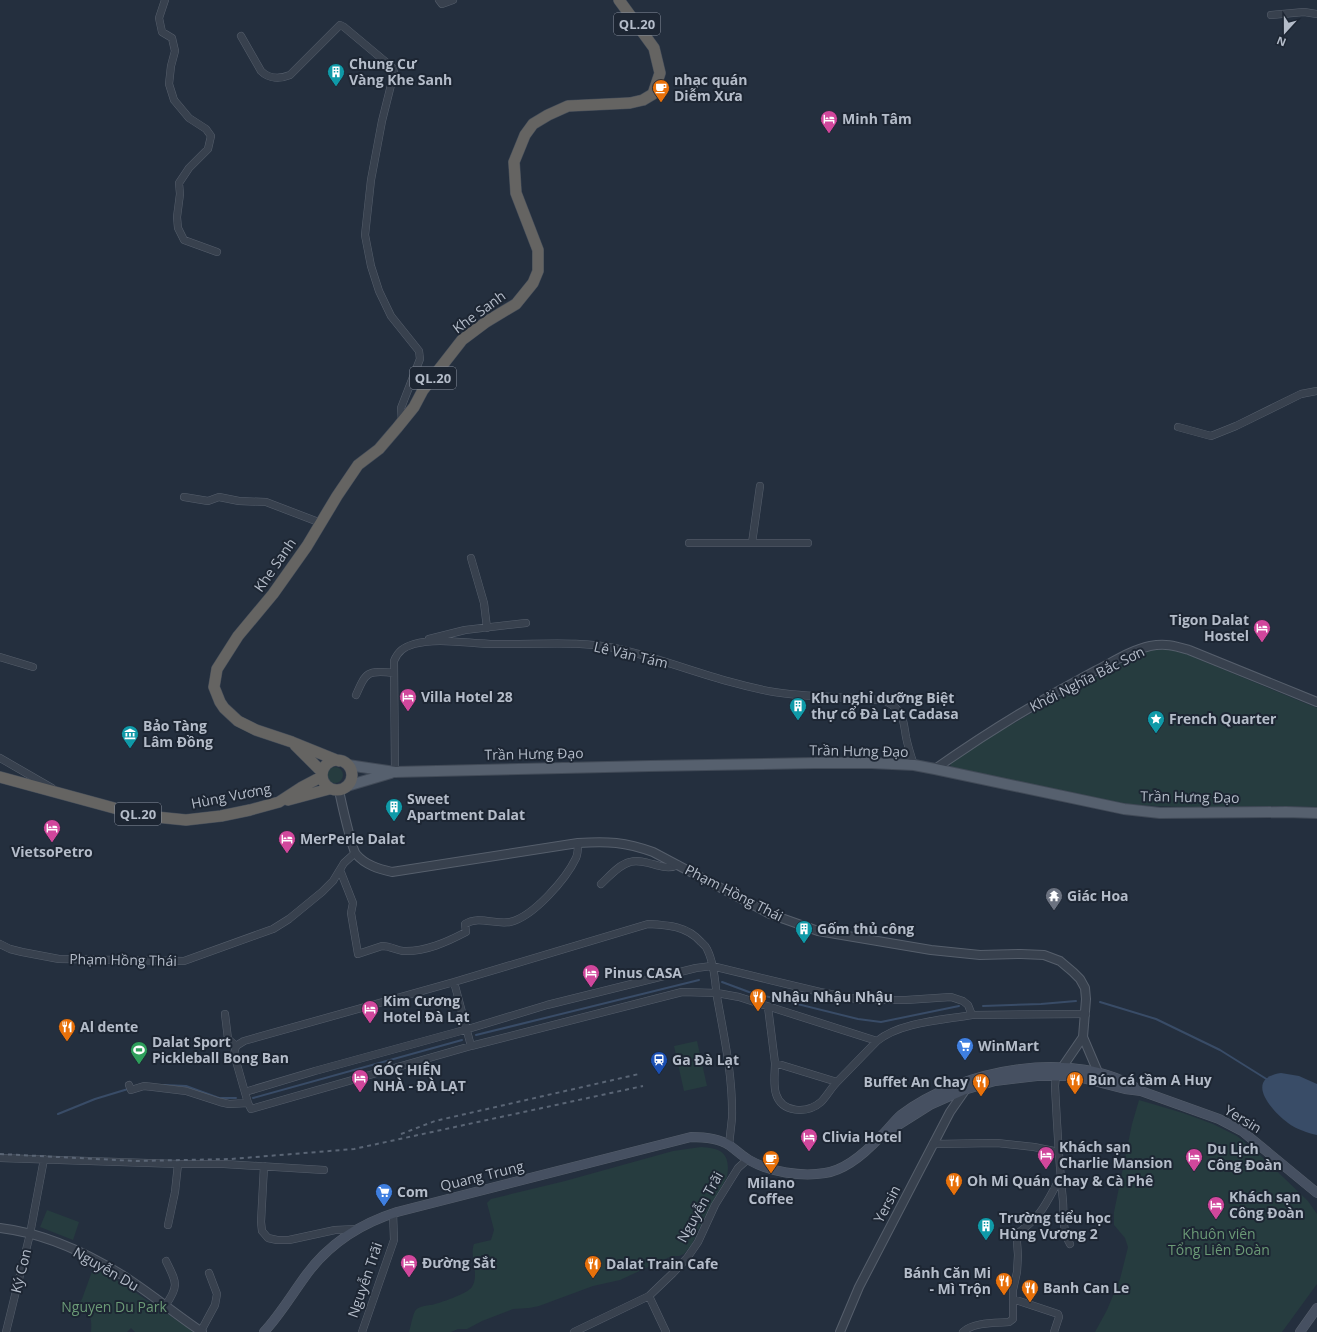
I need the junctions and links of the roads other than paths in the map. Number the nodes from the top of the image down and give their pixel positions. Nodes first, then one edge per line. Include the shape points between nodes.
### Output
1 (165, 0) edge
2 (439, 0) edge
3 (453, 0) edge
4 (619, 0) edge
5 (1317, 14) edge
6 (1271, 15) dead end
7 (241, 36) dead end
8 (217, 252) dead end
9 (1317, 391) edge
10 (402, 422) junction
11 (1178, 427) dead end
12 (760, 486) dead end
13 (184, 496) dead end
14 (321, 524) junction
15 (752, 542) junction
16 (808, 542) dead end
17 (689, 543) dead end
18 (471, 558) dead end
19 (526, 623) dead end
20 (488, 628) junction
21 (414, 644) junction
22 (0, 657) edge
23 (33, 667) dead end
24 (394, 673) junction
25 (356, 695) dead end
26 (1317, 702) edge
27 (292, 742) junction
28 (0, 758) edge
29 (344, 763) junction
30 (914, 765) junction
31 (935, 769) junction
32 (395, 772) junction
33 (322, 775) junction
34 (0, 777) edge
35 (338, 789) junction
36 (67, 796) junction
37 (279, 802) junction
38 (1317, 813) edge
39 (578, 843) junction
40 (355, 853) junction
41 (678, 865) junction
42 (340, 870) junction
43 (600, 884) dead end
44 (0, 944) edge
45 (712, 966) junction
46 (454, 982) junction
47 (717, 993) junction
48 (768, 1007) junction
49 (225, 1014) dead end
50 (1086, 1014) junction
51 (972, 1015) junction
52 (468, 1029) junction
53 (1083, 1037) junction
54 (877, 1041) junction
55 (236, 1046) junction
56 (471, 1046) junction
57 (775, 1063) junction
58 (1059, 1072) junction
59 (1098, 1072) junction
60 (978, 1078) junction
61 (837, 1082) junction
62 (1102, 1082) junction
63 (130, 1087) dead end
64 (964, 1090) junction
65 (1141, 1091) junction
66 (245, 1092) junction
67 (248, 1103) junction
68 (881, 1137) junction
69 (933, 1144) junction
70 (729, 1145) junction
71 (1059, 1152) junction
72 (0, 1158) edge
73 (44, 1159) junction
74 (748, 1159) junction
75 (178, 1164) junction
76 (264, 1166) junction
77 (324, 1170) dead end
78 (1060, 1178) junction
79 (1317, 1193) edge
80 (393, 1213) junction
81 (168, 1225) dead end
82 (0, 1228) edge
83 (357, 1229) junction
84 (30, 1234) junction
85 (1070, 1244) dead end
86 (166, 1261) dead end
87 (209, 1273) dead end
88 (649, 1296) junction
89 (1013, 1299) junction
90 (165, 1306) junction
91 (1317, 1308) edge
92 (6, 1332) edge
93 (201, 1332) edge
94 (264, 1332) edge
95 (362, 1332) edge
96 (574, 1332) edge
97 (666, 1332) edge
98 (840, 1332) edge
99 (963, 1332) edge
100 (1054, 1332) edge
101 (1300, 1332) edge

1 - 8 street via 159,18 162,32 172,38 175,51 169,84 174,100 189,118 206,129 211,136 208,149 189,168 179,183 178,228 184,240
2 - 3 street via 442,4
4 - 10 highway, Khe Sanh / QL.20 via 654,48 660,73 653,94 630,103 568,106 533,124 525,135 514,162 516,193 538,250 538,271 533,283 516,304 462,340
5 - 6 street via 1304,12
7 - 10 street via 261,71 277,78 284,78 290,74 340,25 393,68 371,180 365,235 371,266 380,291 392,316 418,351 420,359 401,408
9 - 11 street via 1301,394 1211,436
10 - 14 highway, Khe Sanh / QL.20 via 379,449 358,465
12 - 15 street
13 - 14 street via 208,501 219,497 266,502
14 - 27 highway, Khe Sanh / QL.20 via 273,594 238,636 217,669 214,687 224,708 238,720 256,730
15 - 16 street
15 - 17 street
18 - 20 street via 484,603
19 - 20 street
20 - 21 street via 453,632
21 - 24 street, Lê Văn Tám via 397,653
21 - 30 street, Lê Văn Tám via 430,641 598,645 774,692 885,701 895,706 903,716 906,739
22 - 23 street
24 - 25 street via 369,673 363,678
24 - 32 street, Lê Văn Tám
26 - 31 street, Khởi Nghĩa Bắc Sơn via 1189,650 1171,645 1150,646 1047,698
27 - 29 highway, Khe Sanh / QL.20
27 - 33 highway, Khe Sanh / QL.20
28 - 36 street
29 - 32 main road, Trần Hưng Đạo
29 - 33 highway, QL.20 via 330,762 323,768
29 - 35 highway via 350,769 352,778
30 - 31 main road, Trần Hưng Đạo
30 - 32 main road, Trần Hưng Đạo via 815,763
31 - 38 main road, Trần Hưng Đạo via 1124,809 1160,814
32 - 35 main road, Trần Hưng Đạo
33 - 35 highway, QL.20 via 325,786
33 - 37 highway, Hùng Vương / QL.20
34 - 36 highway, Hùng Vương / QL.20
35 - 37 highway, QL.20
35 - 40 street
36 - 37 highway, Hùng Vương / QL.20 via 146,816 186,820 214,817
39 - 40 street, Phạm Hồng Thái via 392,872 367,864
39 - 41 street, Phạm Hồng Thái via 620,842 653,852
39 - 42 street via 577,857 563,879 551,893 518,920 470,920 465,924 466,932 446,942 414,950 401,951 382,946 358,954 351,913 353,903
40 - 42 street, Phạm Hồng Thái via 344,862
41 - 43 street via 672,868 638,861 630,862
41 - 50 street, Phạm Hồng Thái via 770,914 818,931 931,950 980,955 1044,955 1060,962 1080,979 1085,988
42 - 44 street, Phạm Hồng Thái via 322,892 273,929 184,960 59,959 10,949
45 - 46 street via 707,948 696,936 668,925 648,924
45 - 47 street
45 - 51 street via 862,1000 951,997 968,1005
45 - 52 street via 578,997
46 - 52 street
46 - 55 street via 244,1040
47 - 48 street
47 - 56 street via 682,992
47 - 70 street via 730,1083 732,1117
48 - 54 street
48 - 57 street
49 - 55 street via 228,1039
50 - 51 street
50 - 53 street, Phạm Hồng Thái
51 - 54 street via 917,1024 896,1030
52 - 56 street
52 - 66 street
53 - 58 street, Phạm Hồng Thái
53 - 59 street
54 - 61 street
55 - 66 street via 234,1054
56 - 67 street via 251,1109
57 - 61 street
57 - 61 street via 775,1093 780,1102 789,1108 810,1108 820,1102
58 - 59 main road, Yersin
58 - 60 main road, Yersin via 1025,1069
58 - 62 main road, Yersin
58 - 64 main road, Yersin via 995,1081
58 - 71 street via 1055,1086
59 - 62 street
59 - 65 main road, Yersin
60 - 64 street, Yersin
60 - 68 main road via 935,1093 923,1100 893,1122
62 - 65 main road, Yersin
63 - 67 street via 186,1091 229,1104
64 - 68 main road via 930,1105
64 - 69 street, Yersin
65 - 79 main road, Yersin via 1219,1119 1242,1131
66 - 67 street
68 - 74 main road via 849,1163 838,1170 826,1173 785,1172
69 - 71 street via 997,1143 1034,1146
69 - 98 street, Yersin via 859,1287
70 - 74 main road, Quang Trung
70 - 80 main road, Quang Trung via 705,1137 685,1138
71 - 78 street
72 - 73 street
73 - 75 street
73 - 84 street, Ký Con
74 - 88 street, Nguyễn Trãi via 738,1168 687,1258
75 - 76 street
75 - 81 street
76 - 77 street
76 - 83 street via 260,1222 262,1231 268,1238 289,1240 335,1230
78 - 85 street via 1064,1230
78 - 89 street via 1039,1214 1018,1233 1018,1260
80 - 83 main road, Quang Trung
80 - 95 street, Nguyễn Trãi via 394,1240
82 - 84 street, Nguyễn Du
83 - 94 main road, Quang Trung via 337,1242 319,1259
84 - 90 street, Nguyễn Du via 81,1252 122,1275
84 - 92 street, Ký Con
86 - 90 street via 175,1282 175,1289
87 - 93 street via 217,1294 215,1305
88 - 96 street, Nguyễn Trãi
88 - 97 street
89 - 99 street via 1013,1319 1009,1322 975,1326
89 - 100 street via 1058,1314
90 - 93 street, Nguyễn Du
91 - 101 main road

